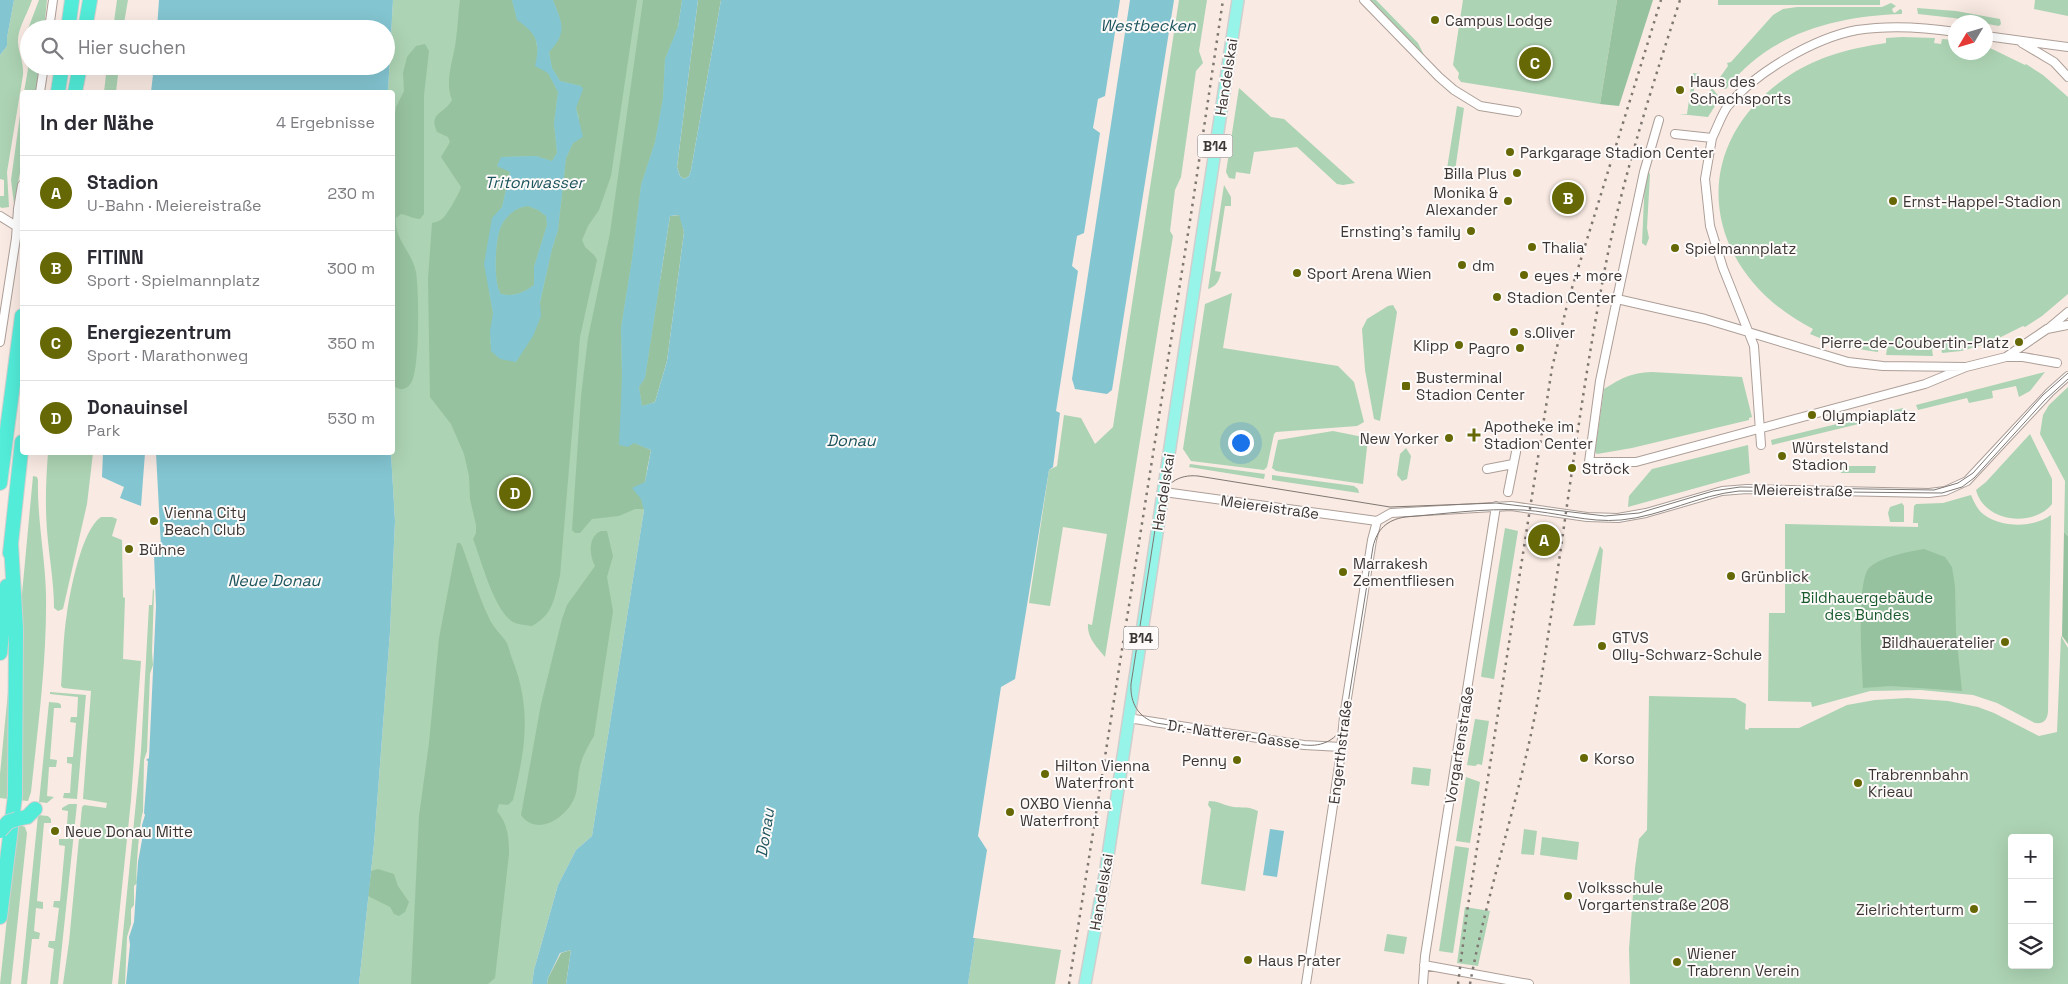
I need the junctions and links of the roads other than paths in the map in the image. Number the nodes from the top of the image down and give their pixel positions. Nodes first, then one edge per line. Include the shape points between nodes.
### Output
1 (53, 0) edge
2 (72, 0) edge
3 (90, 0) edge
4 (1238, 0) edge
5 (1364, 0) edge
6 (50, 20) edge
7 (69, 20) edge
8 (87, 20) edge
9 (1948, 31) edge
10 (1993, 37) edge
11 (2017, 40) junction
12 (2068, 47) edge
13 (43, 75) edge
14 (61, 75) edge
15 (78, 75) edge
16 (2068, 76) edge
17 (40, 90) edge
18 (58, 90) edge
19 (75, 90) edge
20 (1517, 112) dead end
21 (1659, 120) dead end
22 (1675, 134) dead end
23 (1712, 138) junction
24 (20, 199) edge
25 (0, 216) edge
26 (16, 226) junction
27 (1617, 299) junction
28 (2068, 312) edge
29 (2068, 325) edge
30 (2047, 329) junction
31 (20, 331) edge
32 (1750, 332) junction
33 (0, 342) edge
34 (2006, 357) junction
35 (2057, 363) dead end
36 (1966, 367) junction
37 (2068, 376) edge
38 (1760, 430) junction
39 (1761, 445) dead end
40 (1516, 452) dead end
41 (21, 455) edge
42 (1513, 464) junction
43 (1487, 469) dead end
44 (0, 483) edge
45 (1164, 492) junction
46 (1508, 492) dead end
47 (1496, 506) junction
48 (1377, 521) junction
49 (11, 544) junction
50 (0, 653) edge
51 (1128, 718) junction
52 (1341, 747) junction
53 (35, 809) dead end
54 (0, 831) edge
55 (0, 917) edge
56 (1424, 965) junction
57 (1085, 984) edge
58 (1306, 984) edge
59 (1423, 984) edge
60 (1529, 984) edge

1 - 6 street
2 - 7 highway
3 - 8 highway
4 - 45 main road, Handelskai / B14
5 - 20 street via 1451,87 1480,106
9 - 23 street via 1907,27 1856,30 1818,43 1758,77 1726,109
10 - 11 street
11 - 12 street
11 - 16 street via 2054,62
13 - 17 street
14 - 18 highway
15 - 19 highway
21 - 27 street via 1644,172
22 - 23 street
23 - 32 street via 1705,179 1710,226
24 - 26 street
25 - 26 street
26 - 33 street
27 - 32 street
27 - 38 street via 1600,381 1589,462 1636,462
28 - 30 street
29 - 30 street
30 - 34 street
31 - 44 highway
32 - 36 street via 1848,362 1882,366
32 - 38 street via 1756,364
34 - 35 street
34 - 36 street
36 - 38 street via 1925,384
37 - 47 street, Meiereistraße via 1976,473 1958,486 1945,490 1929,493 1734,490 1618,518
38 - 39 street
40 - 42 street
41 - 49 highway
42 - 43 street
42 - 46 street
45 - 48 street, Meiereistraße
45 - 51 main road, Handelskai / B14
47 - 48 street via 1391,514
47 - 56 street, Vorgartenstraße
48 - 52 street, Engerthstraße
49 - 50 highway
49 - 55 highway via 16,629 15,796
51 - 52 street, Dr.-Natterer-Gasse via 1304,745
51 - 57 main road, Handelskai / B14
52 - 58 street, Engerthstraße
53 - 54 highway, bridge via 27,818 8,822
56 - 59 street, Vorgartenstraße
56 - 60 street

